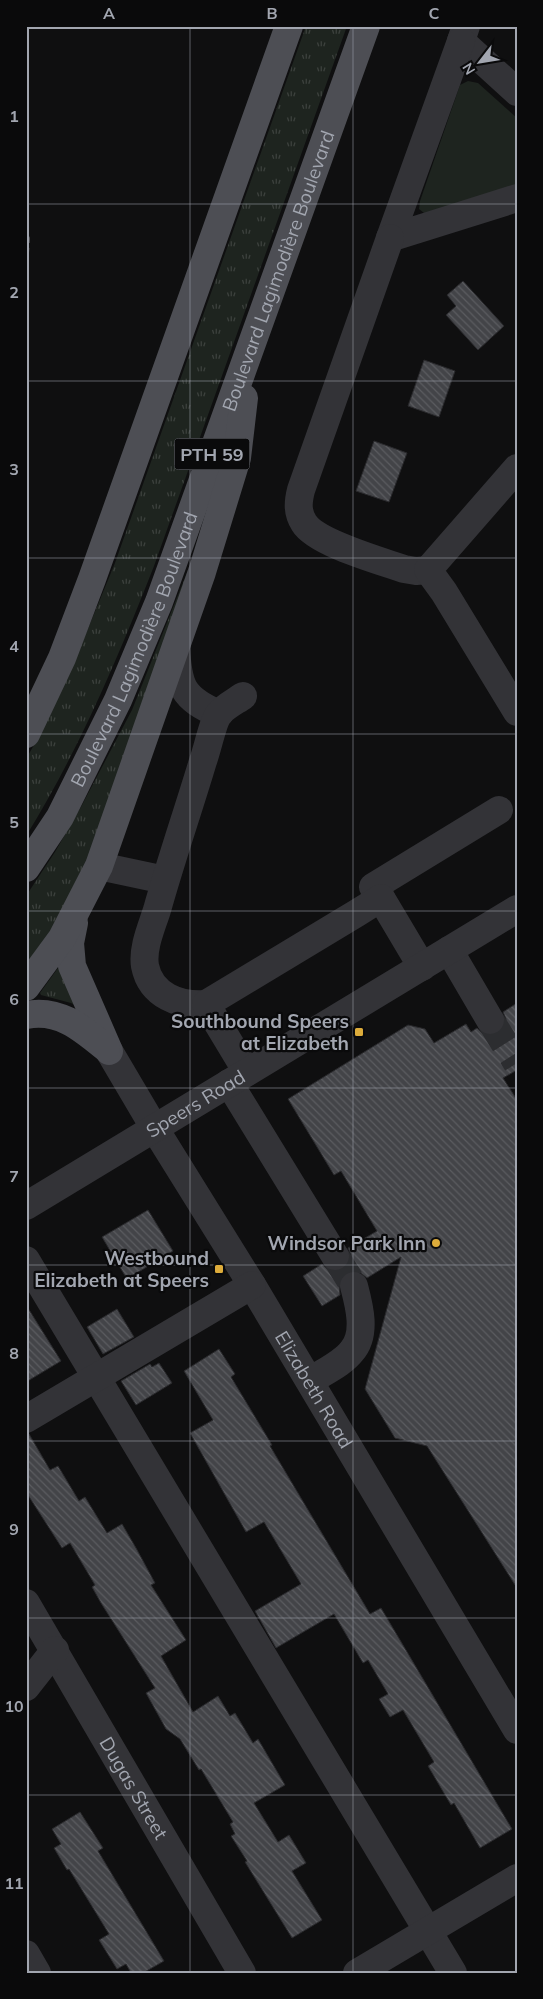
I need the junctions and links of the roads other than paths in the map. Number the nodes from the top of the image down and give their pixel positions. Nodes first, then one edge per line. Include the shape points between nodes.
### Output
1 (289, 26) edge
2 (366, 26) edge
3 (464, 34) edge
4 (517, 92) edge
5 (517, 198) edge
6 (390, 238) junction
7 (248, 355) junction
8 (517, 468) edge
9 (428, 570) junction
10 (176, 647) junction
11 (243, 696) dead end
12 (517, 712) edge
13 (218, 714) junction
14 (26, 734) edge
15 (499, 810) dead end
16 (99, 866) junction
17 (26, 868) edge
18 (166, 880) junction
19 (381, 898) junction
20 (78, 910) junction
21 (517, 910) edge
22 (449, 950) junction
23 (422, 967) junction
24 (26, 987) edge
25 (206, 1004) junction
26 (26, 1014) edge
27 (490, 1020) tunnel mouth
28 (109, 1051) junction
29 (238, 1077) junction
30 (155, 1129) junction
31 (26, 1206) edge
32 (335, 1256) tunnel mouth
33 (26, 1260) edge
34 (252, 1285) junction
35 (354, 1286) tunnel mouth
36 (97, 1377) junction
37 (310, 1381) junction
38 (26, 1419) edge
39 (26, 1603) edge
40 (55, 1650) junction
41 (26, 1688) edge
42 (517, 1730) edge
43 (517, 1878) edge
44 (429, 1932) junction
45 (26, 1954) edge
46 (37, 1973) edge
47 (242, 1973) edge
48 (357, 1973) edge
49 (453, 1973) edge

1 - 14 main road via 92,579 62,658
2 - 7 main road, Boulevard Lagimodière Boulevard / PTH 59
3 - 4 street
3 - 6 street
5 - 6 street
6 - 9 street via 301,490 299,514 304,525 321,539 404,569
7 - 10 main road via 237,458
7 - 17 main road, Boulevard Lagimodière Boulevard / PTH 59 via 158,602 118,700 60,817
8 - 9 street
9 - 12 street
10 - 13 street via 179,677 184,689 197,703
10 - 16 main road
11 - 13 street
13 - 18 street
15 - 19 street via 373,887
16 - 18 street
16 - 20 main road
18 - 25 street via 149,938 145,965 162,994 191,1005
19 - 23 street
19 - 25 street
20 - 24 main road via 53,952
20 - 28 main road via 70,943 72,966
21 - 22 street, Speers Road
22 - 23 street, Speers Road
22 - 27 street
23 - 29 street, Speers Road
25 - 29 street
26 - 28 main road via 48,1013 66,1019 85,1030
28 - 30 street, Elizabeth Road
29 - 30 street, Speers Road
29 - 32 street
30 - 31 street, Speers Road
30 - 34 street, Elizabeth Road
33 - 36 street
34 - 36 street
34 - 37 street, Elizabeth Road
35 - 37 street via 361,1311 360,1334 353,1351
36 - 38 street
36 - 44 street
37 - 42 street, Elizabeth Road
39 - 40 street, Dugas Street
40 - 41 street
40 - 47 street, Dugas Street
43 - 44 street
44 - 48 street
44 - 49 street
45 - 46 street

